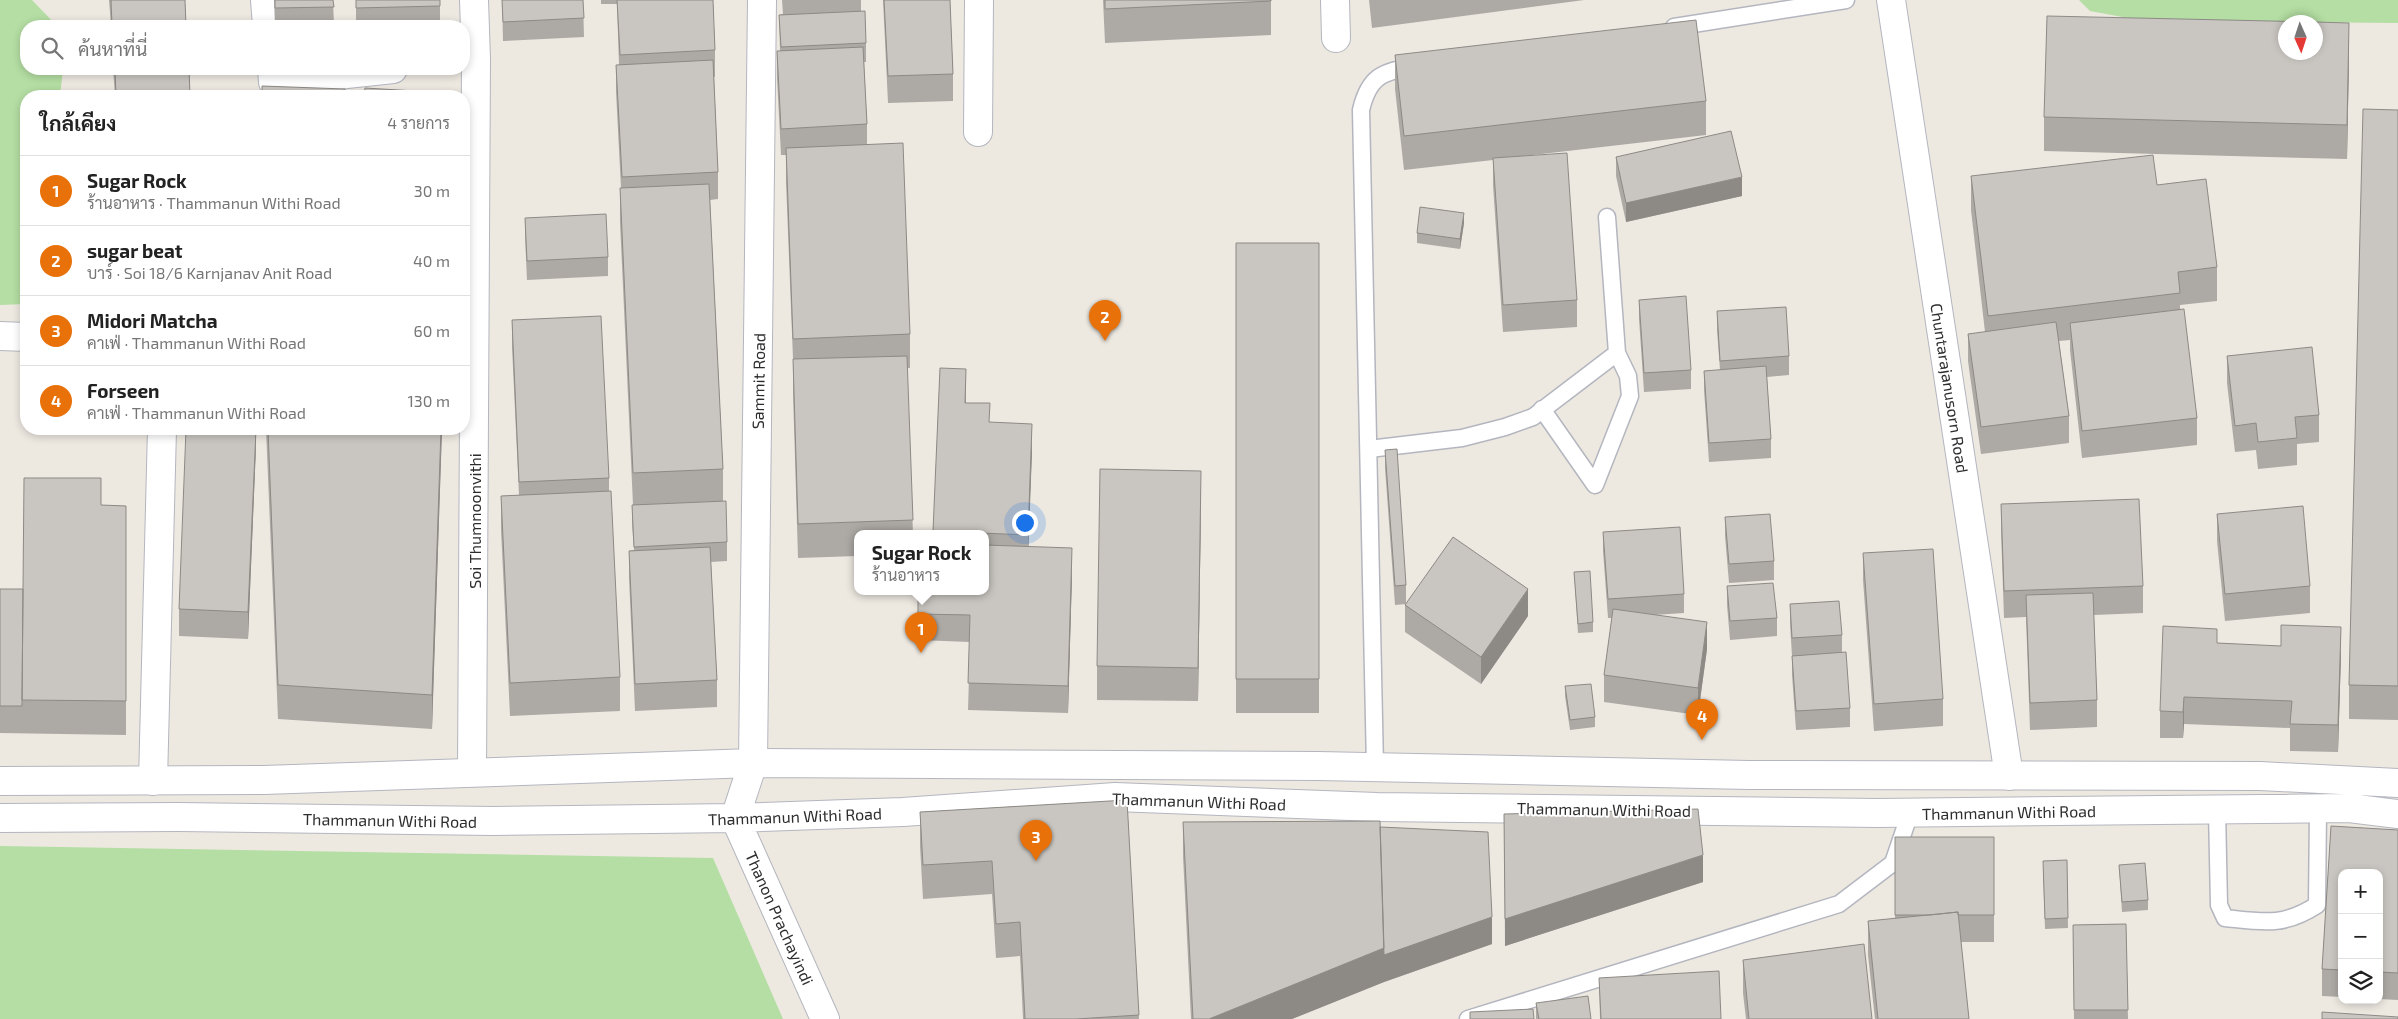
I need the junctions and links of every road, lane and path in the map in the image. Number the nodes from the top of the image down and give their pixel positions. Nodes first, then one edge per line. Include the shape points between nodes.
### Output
1 (265, 0) edge
2 (474, 0) edge
3 (762, 0) edge
4 (979, 0) edge
5 (1335, 0) edge
6 (1846, 0) edge
7 (1891, 0) edge
8 (267, 20) edge
9 (1662, 28) edge
10 (1336, 38) dead end
11 (470, 60) edge
12 (1429, 64) edge
13 (272, 75) edge
14 (337, 75) edge
15 (978, 132) dead end
16 (1607, 217) dead end
17 (0, 336) edge
18 (20, 338) edge
19 (1617, 354) junction
20 (1542, 409) junction
21 (162, 435) edge
22 (1369, 449) junction
23 (753, 763) junction
24 (1375, 767) junction
25 (472, 771) junction
26 (2009, 776) junction
27 (0, 781) edge
28 (153, 781) junction
29 (2398, 783) edge
30 (2318, 809) junction
31 (2217, 810) junction
32 (1910, 813) junction
33 (2398, 814) edge
34 (0, 818) edge
35 (735, 818) junction
36 (824, 1019) edge
37 (1468, 1019) edge

1 - 8 street
2 - 11 street, Soi Thumnoonvithi
3 - 23 street, Sammit Road
4 - 15 street
5 - 10 street
6 - 9 lane
7 - 26 street, Chuntarajanusorn Road
11 - 25 street, Soi Thumnoonvithi
12 - 22 lane via 1389,72 1373,80 1365,93 1361,110
13 - 14 street via 273,82
16 - 19 lane
17 - 18 street
19 - 20 lane
19 - 20 lane via 1628,376 1630,396 1595,485
20 - 22 lane via 1533,417 1462,438
21 - 28 street
22 - 24 lane
23 - 24 street, Thammanun Withi Road
23 - 25 street, Thammanun Withi Road
23 - 35 street, Sammit Road
24 - 26 street, Thammanun Withi Road via 1749,776
25 - 28 street, Thammanun Withi Road
26 - 29 street, Thammanun Withi Road via 2260,776
27 - 28 street, Thammanun Withi Road
30 - 31 street, Thammanun Withi Road
30 - 31 lane via 2317,905 2298,917 2269,922 2225,918 2219,905
30 - 33 street, Thammanun Withi Road via 2349,808
31 - 32 street, Thammanun Withi Road
32 - 35 street, Thammanun Withi Road via 1377,807 1115,797 903,812
32 - 37 lane via 1893,863 1840,904
34 - 35 street, Thammanun Withi Road via 494,821
35 - 36 street, Thanon Prachayindi

